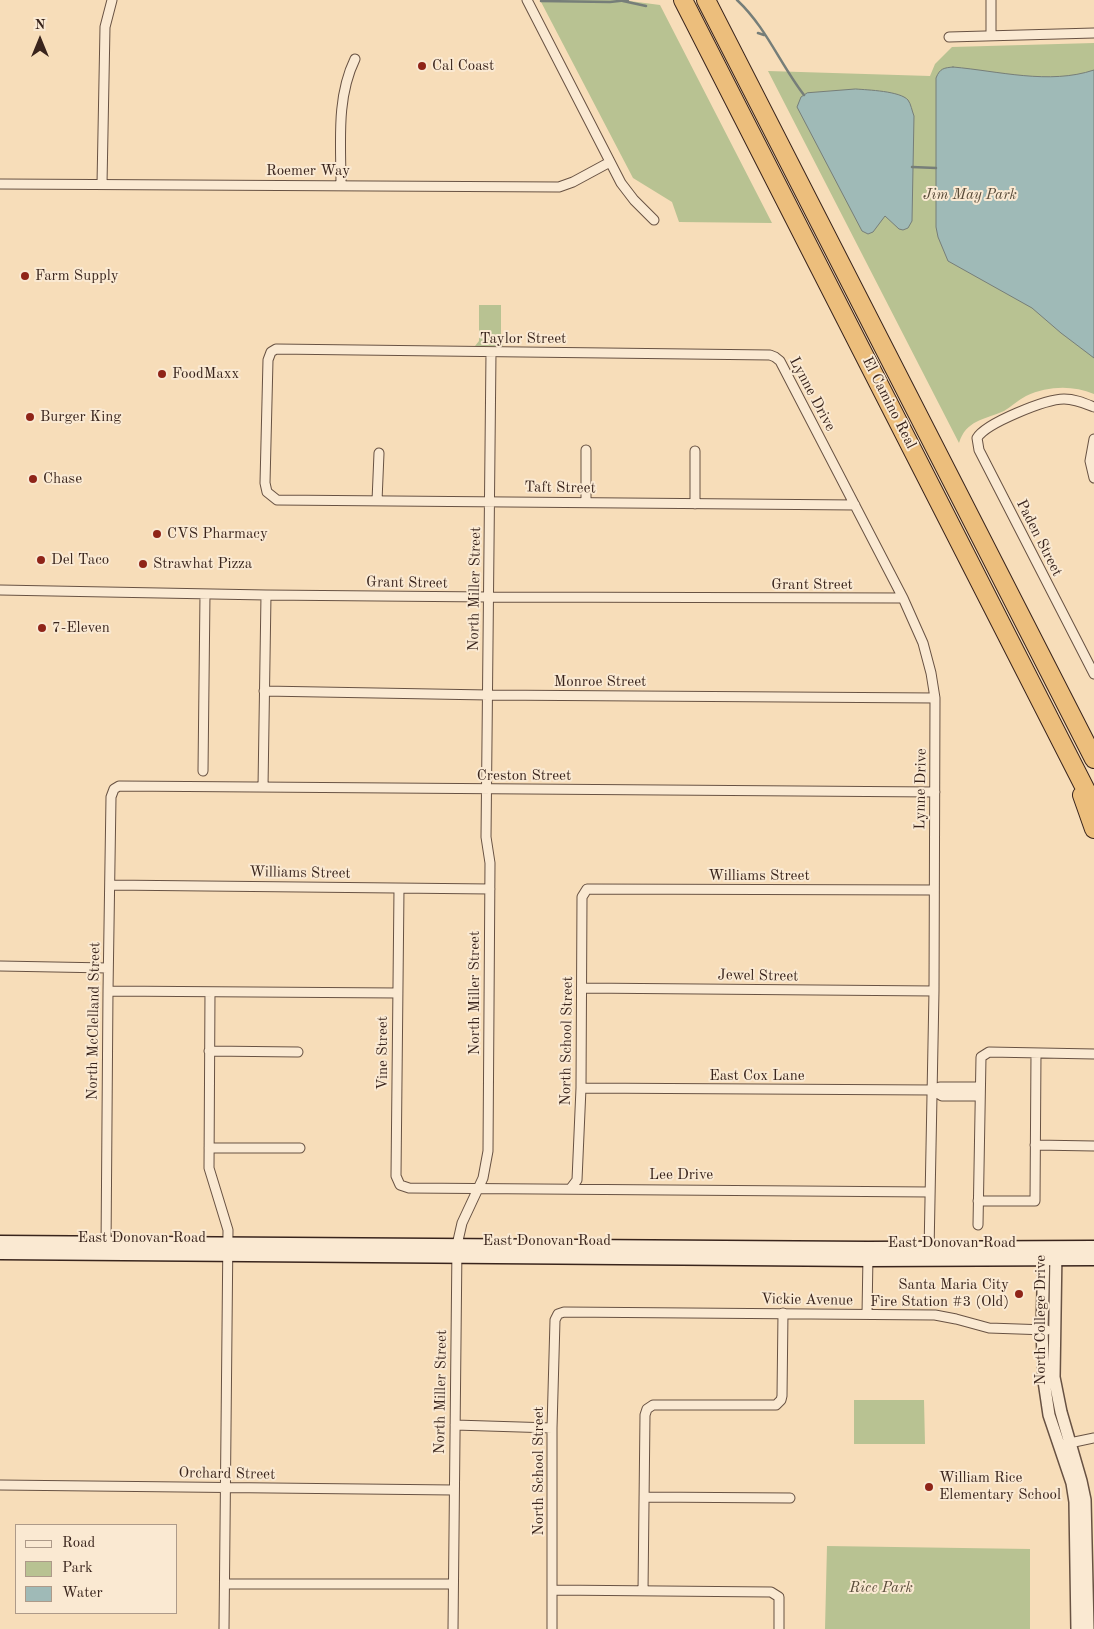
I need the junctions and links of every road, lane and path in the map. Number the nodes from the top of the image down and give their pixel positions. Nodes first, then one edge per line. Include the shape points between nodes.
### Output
1 (112, 0) edge
2 (527, 0) edge
3 (683, 0) edge
4 (706, 0) edge
5 (991, 0) edge
6 (1094, 33) edge
7 (949, 36) dead end
8 (991, 36) junction
9 (355, 59) dead end
10 (610, 162) junction
11 (0, 184) edge
12 (102, 184) junction
13 (341, 185) junction
14 (654, 220) dead end
15 (491, 352) junction
16 (775, 357) joint
17 (1094, 407) edge
18 (1094, 439) edge
19 (586, 450) dead end
20 (695, 451) dead end
21 (379, 452) dead end
22 (1094, 478) edge
23 (267, 492) joint
24 (377, 501) junction
25 (490, 501) junction
26 (586, 502) junction
27 (695, 504) junction
28 (855, 505) junction
29 (0, 590) edge
30 (205, 594) junction
31 (266, 595) junction
32 (489, 598) junction
33 (903, 598) junction
34 (1094, 674) edge
35 (264, 691) junction
36 (488, 694) junction
37 (935, 698) junction
38 (1094, 760) edge
39 (1076, 770) junction
40 (203, 771) dead end
41 (263, 787) junction
42 (114, 789) joint
43 (486, 790) junction
44 (935, 792) junction
45 (1094, 806) edge
46 (1094, 828) edge
47 (110, 885) junction
48 (399, 889) junction
49 (490, 889) junction
50 (934, 890) junction
51 (584, 891) joint
52 (0, 966) edge
53 (108, 968) junction
54 (582, 988) junction
55 (108, 991) junction
56 (934, 991) junction
57 (210, 992) junction
58 (397, 993) junction
59 (209, 1051) junction
60 (298, 1052) dead end
61 (1036, 1053) junction
62 (1094, 1054) edge
63 (581, 1088) junction
64 (932, 1090) junction
65 (979, 1092) junction
66 (1035, 1145) junction
67 (1094, 1146) edge
68 (209, 1148) junction
69 (300, 1148) dead end
70 (431, 1188) joint
71 (571, 1188) junction
72 (478, 1189) junction
73 (930, 1192) junction
74 (978, 1201) junction
75 (978, 1225) dead end
76 (0, 1242) edge
77 (1094, 1247) edge
78 (106, 1248) junction
79 (227, 1249) junction
80 (457, 1251) junction
81 (0, 1253) edge
82 (1050, 1253) junction
83 (868, 1254) junction
84 (929, 1254) junction
85 (1094, 1260) edge
86 (783, 1313) junction
87 (558, 1314) joint
88 (867, 1314) junction
89 (1042, 1330) junction
90 (1054, 1330) junction
91 (455, 1425) junction
92 (552, 1428) junction
93 (1094, 1438) edge
94 (1065, 1444) junction
95 (0, 1485) edge
96 (226, 1488) junction
97 (453, 1490) junction
98 (644, 1497) junction
99 (790, 1498) dead end
100 (1085, 1530) edge
101 (225, 1584) junction
102 (453, 1584) junction
103 (553, 1590) junction
104 (643, 1591) junction
105 (224, 1629) edge
106 (453, 1629) edge
107 (552, 1629) edge
108 (779, 1629) edge
109 (1077, 1629) edge
110 (1088, 1629) edge

1 - 12 street via 105,27
2 - 10 street
3 - 39 highway, El Camino Real
4 - 38 highway, El Camino Real
5 - 8 street
6 - 8 street
7 - 8 street
9 - 13 street via 349,71 341,112
10 - 13 street, Roemer Way via 558,187
10 - 14 street via 621,183
11 - 12 street, Roemer Way
12 - 13 street, Roemer Way
15 - 16 street, Taylor Street via 694,353
15 - 23 street, Taylor Street via 276,349 271,352 268,360
15 - 25 street, North Miller Street
16 - 28 street, Lynne Drive
17 - 34 street, Paden Street via 1078,401 1051,400 980,432 977,438 979,450
18 - 22 street via 1090,461
19 - 26 street
20 - 27 street
21 - 24 street
23 - 24 street, Taft Street via 277,500
24 - 25 street, Taft Street
25 - 26 street, Taft Street
25 - 32 street, North Miller Street
26 - 27 street, Taft Street
27 - 28 street, Taft Street
28 - 33 street, Lynne Drive
29 - 30 street, Grant Street
30 - 31 street, Grant Street
30 - 40 street
31 - 32 street, Grant Street
31 - 35 street
32 - 33 street, Grant Street
32 - 36 street, North Miller Street
33 - 37 street, Lynne Drive via 923,643
35 - 36 street, Monroe Street
35 - 41 street
36 - 37 street, Monroe Street
36 - 43 street, North Miller Street
37 - 44 street, Lynne Drive
39 - 45 highway, El Camino Real
39 - 46 highway
41 - 42 street, Creston Street via 122,785
41 - 43 street, Creston Street
42 - 47 street, North McClelland Street via 111,797
43 - 44 street, Creston Street
43 - 49 street, North Miller Street
44 - 50 street, Lynne Drive
47 - 48 street, Williams Street
47 - 53 street, North McClelland Street
48 - 49 street, Williams Street
48 - 58 street, Vine Street
49 - 72 street, North Miller Street via 488,1151 484,1178
50 - 51 street, Williams Street
50 - 56 street, Lynne Drive
51 - 54 street, North School Street
52 - 53 street
53 - 55 street, North McClelland Street
54 - 56 street, Jewel Street
54 - 63 street, North School Street
55 - 57 street
55 - 78 street, North McClelland Street
56 - 64 street, Lynne Drive
57 - 58 street
57 - 59 street
58 - 70 street, Vine Street via 396,1176 400,1185
59 - 60 street
59 - 68 street
61 - 62 street
61 - 65 street via 984,1054 980,1060
61 - 66 street
63 - 64 street, East Cox Lane
63 - 71 street, North School Street via 577,1180
64 - 65 street, East Cox Lane via 940,1087
64 - 73 street, Lynne Drive
65 - 74 street
66 - 67 street
66 - 74 street via 1035,1201
68 - 69 street
68 - 79 street via 209,1168 228,1230
70 - 72 street, Lee Drive
71 - 72 street, Lee Drive
71 - 73 street, Lee Drive
72 - 80 street, North Miller Street via 462,1223
73 - 84 street, Lynne Drive
74 - 75 street
76 - 78 main road, East Donovan Road
77 - 82 main road, East Donovan Road
78 - 79 main road, East Donovan Road
78 - 81 main road, East Donovan Road
79 - 80 main road, East Donovan Road
79 - 96 street
80 - 83 main road, East Donovan Road
80 - 91 street, North Miller Street
82 - 84 main road, East Donovan Road
82 - 85 main road, East Donovan Road
82 - 89 street, North College Drive
82 - 90 street, North College Drive
83 - 84 main road, East Donovan Road
83 - 88 street
86 - 87 street, Vickie Avenue
86 - 88 street, Vickie Avenue
86 - 98 street via 781,1400 770,1406 650,1406 645,1415
87 - 92 street, North School Street via 555,1320
88 - 89 street, Vickie Avenue via 935,1315 989,1328
89 - 90 street, Vickie Avenue
89 - 94 street, North College Drive via 1049,1415
90 - 94 street, North College Drive via 1054,1377
91 - 92 street
91 - 97 street, North Miller Street
92 - 103 street, North School Street
93 - 94 street
94 - 100 street, North College Drive via 1081,1481
95 - 96 street, Orchard Street
96 - 97 street, Orchard Street
96 - 101 street
97 - 102 street, North Miller Street
98 - 99 street
98 - 104 street
100 - 109 street, North College Drive via 1075,1611
100 - 110 street, North College Drive
101 - 102 street
101 - 105 street
102 - 106 street, North Miller Street
103 - 104 street
103 - 107 street, North School Street
104 - 108 street via 771,1592 776,1594 779,1602

